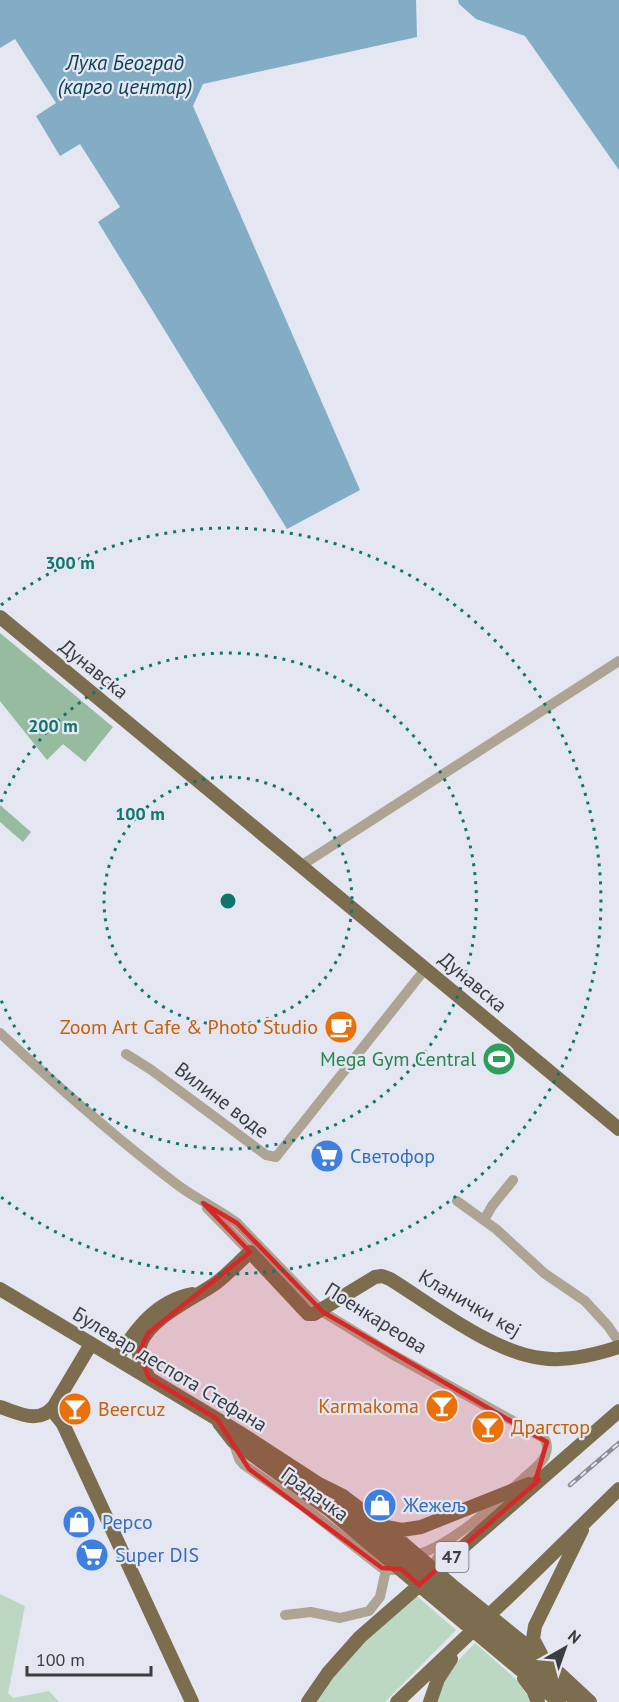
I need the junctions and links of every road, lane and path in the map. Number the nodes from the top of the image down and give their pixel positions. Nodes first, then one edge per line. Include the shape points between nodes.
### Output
1 (0, 617) edge
2 (619, 661) edge
3 (302, 865) junction
4 (426, 968) junction
5 (0, 1033) edge
6 (126, 1054) dead end
7 (619, 1129) edge
8 (513, 1180) dead end
9 (457, 1201) dead end
10 (203, 1203) junction
11 (484, 1220) junction
12 (250, 1252) junction
13 (0, 1289) edge
14 (200, 1293) junction
15 (314, 1314) joint
16 (619, 1342) edge
17 (91, 1344) junction
18 (619, 1347) edge
19 (117, 1358) junction
20 (149, 1378) junction
21 (0, 1407) edge
22 (51, 1409) junction
23 (619, 1411) edge
24 (217, 1419) junction
25 (233, 1441) junction
26 (540, 1480) junction
27 (319, 1484) junction
28 (619, 1489) edge
29 (588, 1518) junction
30 (384, 1527) junction
31 (457, 1533) junction
32 (417, 1555) junction
33 (431, 1567) junction
34 (401, 1569) junction
35 (386, 1570) junction
36 (285, 1615) dead end
37 (481, 1623) junction
38 (548, 1663) junction
39 (514, 1664) junction
40 (432, 1695) edge
41 (192, 1702) edge
42 (308, 1702) edge
43 (398, 1702) edge
44 (538, 1702) edge
45 (559, 1702) edge
46 (577, 1702) edge
47 (590, 1702) edge

1 - 3 main road, Дунавска
2 - 3 street
3 - 4 main road, Дунавска
4 - 6 street, Вилине воде via 276,1157 266,1155
4 - 7 main road, Дунавска
5 - 10 street, Поенкареова via 112,1134
8 - 11 street
9 - 11 street
10 - 12 street, Поенкареова
10 - 31 street, Поенкареова via 237,1223 322,1312 541,1435 547,1442 546,1453 538,1465
11 - 16 street via 544,1273 585,1301
12 - 14 main road
12 - 15 main road, Поенкареова via 302,1309
13 - 17 main road, Булевар деспота Стефана
14 - 19 main road via 170,1300 153,1311
14 - 20 main road via 164,1317 143,1340 139,1353
15 - 18 main road, Кланички кеј via 378,1276 390,1279 443,1315 521,1354 562,1359
17 - 19 main road, Булевар деспота Стефана
17 - 22 main road
19 - 20 main road, Булевар деспота Стефана
20 - 24 main road, Булевар деспота Стефана
21 - 22 main road via 34,1416
22 - 41 main road via 63,1424
23 - 26 main road, 47
24 - 25 main road
24 - 27 main road, Булевар деспота Стефана
25 - 34 main road via 307,1493
25 - 35 street, Градачка via 244,1466
26 - 30 main road via 412,1529
26 - 42 main road, 47 via 364,1633
27 - 30 main road, Булевар деспота Стефана
27 - 46 main road, Булевар деспота Стефана
28 - 29 main road
29 - 37 main road
29 - 38 main road via 535,1626 533,1639
30 - 32 main road, Булевар деспота Стефана
31 - 32 street
31 - 33 street
32 - 33 main road, Булевар деспота Стефана
33 - 38 main road, Булевар деспота Стефана
34 - 35 street
34 - 39 main road
35 - 36 street via 380,1597 369,1611 340,1618 312,1612
37 - 40 main road via 443,1670
37 - 43 main road
38 - 47 main road, Булевар деспота Стефана
39 - 44 main road
39 - 45 main road

